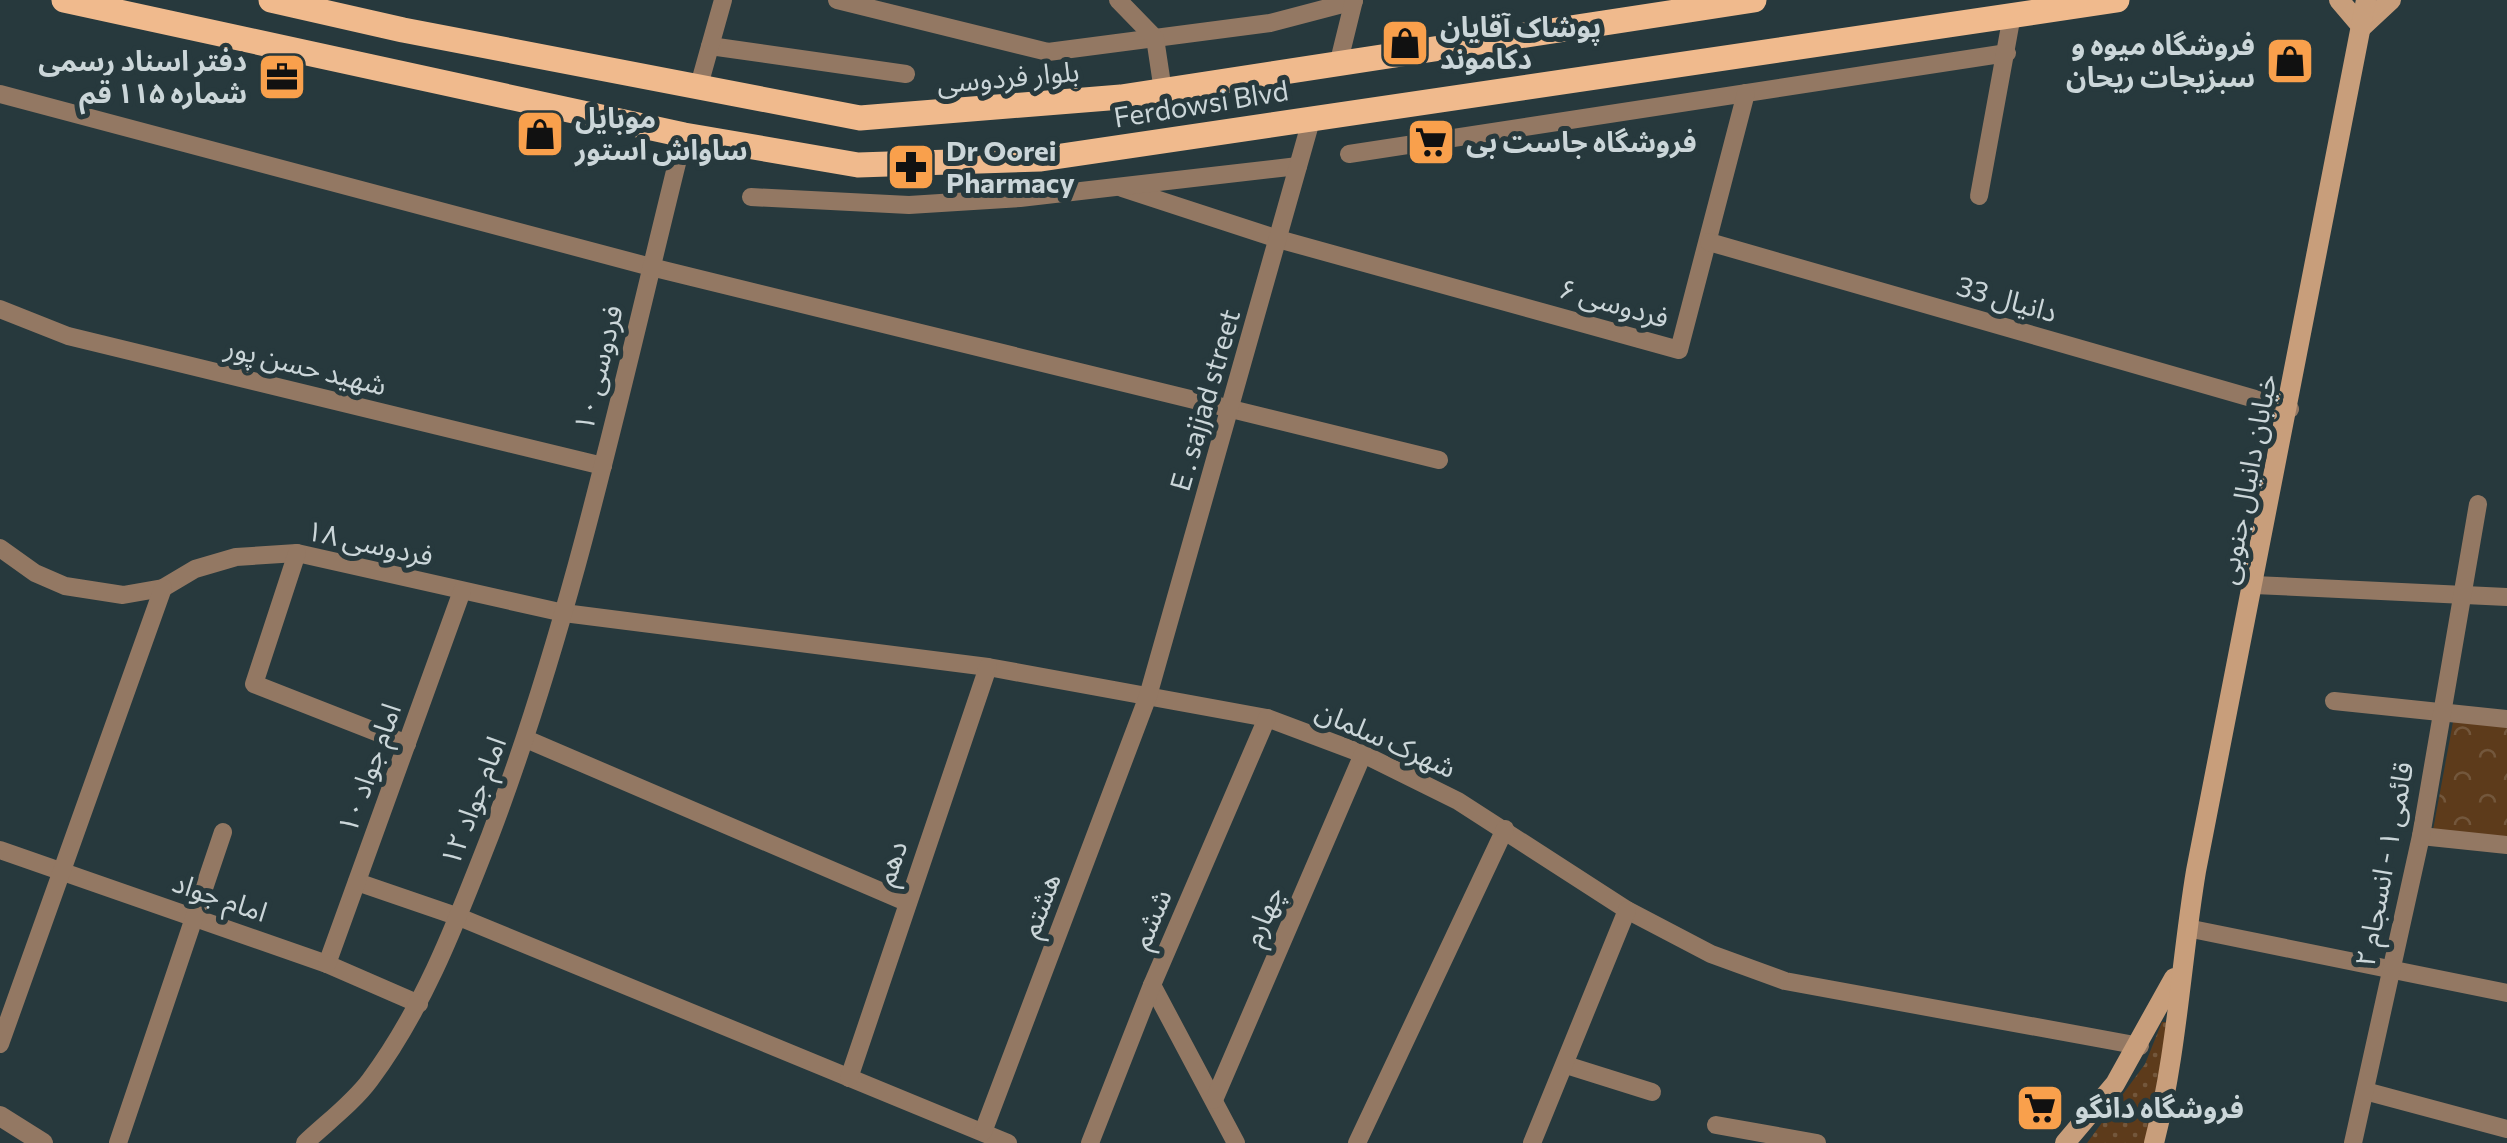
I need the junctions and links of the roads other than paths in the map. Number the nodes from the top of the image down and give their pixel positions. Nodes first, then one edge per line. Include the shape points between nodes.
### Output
1 (64, 0) edge
2 (271, 0) edge
3 (724, 0) edge
4 (837, 0) edge
5 (1118, 0) edge
6 (1354, 0) edge
7 (1754, 0) edge
8 (2116, 0) edge
9 (2339, 0) edge
10 (2366, 0) edge
11 (2390, 0) edge
12 (2012, 15) junction
13 (2362, 27) junction
14 (1155, 38) junction
15 (710, 46) junction
16 (2007, 53) junction
17 (1338, 65) junction
18 (906, 74) dead end
19 (698, 89) junction
20 (1162, 91) junction
21 (1746, 93) junction
22 (0, 94) edge
23 (1312, 117) junction
24 (684, 135) junction
25 (1349, 154) dead end
26 (1298, 166) junction
27 (1122, 188) junction
28 (1979, 196) dead end
29 (751, 197) dead end
30 (1278, 239) junction
31 (1709, 242) junction
32 (651, 267) junction
33 (0, 310) edge
34 (1231, 408) junction
35 (2290, 409) junction
36 (1438, 460) dead end
37 (603, 466) junction
38 (2478, 504) dead end
39 (0, 548) edge
40 (296, 553) junction
41 (2254, 585) junction
42 (163, 588) junction
43 (462, 592) junction
44 (2460, 595) junction
45 (2507, 598) edge
46 (564, 613) junction
47 (988, 667) junction
48 (1148, 696) junction
49 (2334, 701) dead end
50 (2442, 715) junction
51 (1267, 718) junction
52 (2507, 720) edge
53 (526, 739) junction
54 (406, 744) junction
55 (1363, 754) junction
56 (1504, 829) junction
57 (223, 832) dead end
58 (2421, 836) junction
59 (2507, 845) edge
60 (0, 850) edge
61 (60, 870) junction
62 (357, 882) junction
63 (906, 902) junction
64 (1627, 910) junction
65 (458, 917) junction
66 (194, 918) junction
67 (2186, 928) junction
68 (327, 964) junction
69 (2180, 968) junction
70 (2391, 970) junction
71 (1152, 985) junction
72 (2507, 993) edge
73 (419, 1004) junction
74 (0, 1044) edge
75 (2140, 1046) junction
76 (1566, 1065) junction
77 (850, 1078) junction
78 (2365, 1091) junction
79 (1652, 1092) dead end
80 (1214, 1100) junction
81 (0, 1116) edge
82 (1716, 1125) dead end
83 (2507, 1129) edge
84 (983, 1132) junction
85 (43, 1143) edge
86 (118, 1143) edge
87 (305, 1143) edge
88 (1008, 1143) edge
89 (1090, 1143) edge
90 (1236, 1143) edge
91 (1357, 1143) edge
92 (1532, 1143) edge
93 (1817, 1143) edge
94 (2065, 1143) edge
95 (2154, 1143) edge
96 (2353, 1143) edge

1 - 24 main road, Ferdowsi Blvd
2 - 19 main road, بلوار فردوسی
3 - 15 street
4 - 14 street via 1048,52
5 - 14 street
6 - 14 street via 1270,23
6 - 17 street
7 - 17 main road, بلوار فردوسی
8 - 12 main road, Ferdowsi Blvd
9 - 13 main road
10 - 13 main road, خیابان دانیال جنوبی
11 - 13 main road
12 - 16 street
12 - 23 main road, Ferdowsi Blvd
13 - 35 main road, خیابان دانیال جنوبی
14 - 20 street
15 - 18 street
15 - 19 street
16 - 21 street
16 - 28 street
17 - 20 main road, بلوار فردوسی
19 - 20 main road, بلوار فردوسی via 860,118
21 - 25 street
21 - 31 street, فردوسی ۶
22 - 32 street
23 - 24 main road, Ferdowsi Blvd via 1040,159 895,164 858,165
23 - 26 street, E . sajjad street
24 - 32 street, فردوسی ۱۰
26 - 27 street
26 - 30 street, E . sajjad street
27 - 29 street via 909,204
27 - 30 street
30 - 31 street, فردوسی ۶ via 1679,350
30 - 34 street, E . sajjad street
31 - 35 street, دانیال 33
32 - 34 street
32 - 37 street, فردوسی ۱۰
33 - 37 street, شهید حسن پور via 68,336
34 - 36 street
34 - 48 street, E . sajjad street
35 - 41 main road, خیابان دانیال جنوبی
37 - 46 street, فردوسی ۱۰
38 - 44 street, قائمی ۱ - انسجام ۲
39 - 42 street, فردوسی ۱۸ via 35,573 97,594
40 - 42 street, فردوسی ۱۸ via 236,557
40 - 43 street, فردوسی ۱۸
40 - 54 street via 254,684
41 - 44 street
41 - 67 main road, خیابان دانیال جنوبی
42 - 61 street
43 - 46 street, فردوسی ۱۸
43 - 54 street, امام جواد ۱۰
44 - 45 street
44 - 50 street, قائمی ۱ - انسجام ۲
46 - 47 street, شهرک سلمان
46 - 53 street, امام جواد ۱۲
47 - 48 street, شهرک سلمان
47 - 63 street, دهم
48 - 51 street, شهرک سلمان
48 - 84 street, هشتم
49 - 50 street
50 - 52 street
50 - 58 street, قائمی ۱ - انسجام ۲
51 - 55 street, شهرک سلمان
51 - 71 street, ششم
53 - 63 street
53 - 65 street, امام جواد ۱۲
54 - 62 street, امام جواد ۱۰
55 - 56 street, شهرک سلمان
55 - 80 street, چهارم
56 - 64 street, شهرک سلمان
56 - 91 street
57 - 66 street
58 - 59 street
58 - 70 street, قائمی ۱ - انسجام ۲
60 - 61 street, امام جواد
61 - 66 street, امام جواد
61 - 74 street
62 - 65 street
62 - 68 street, امام جواد ۱۰
63 - 77 street, دهم
64 - 75 street, شهرک سلمان via 1711,954 1785,981
64 - 76 street
65 - 73 street, امام جواد ۱۲
65 - 77 street
66 - 68 street, امام جواد
66 - 86 street
67 - 69 main road, خیابان دانیال جنوبی
67 - 70 street
68 - 73 street, امام جواد
69 - 75 main road, خیابان دانیال جنوبی
69 - 95 main road, خیابان دانیال جنوبی
70 - 72 street
70 - 78 street, قائمی ۱ - انسجام ۲
71 - 80 street
71 - 89 street, ششم
73 - 87 street, امام جواد ۱۲ via 368,1083
75 - 94 main road, خیابان دانیال جنوبی
76 - 79 street
76 - 92 street
77 - 84 street
78 - 83 street
78 - 96 street, قائمی ۱ - انسجام ۲
80 - 90 street
81 - 85 street
82 - 93 street
84 - 88 street

